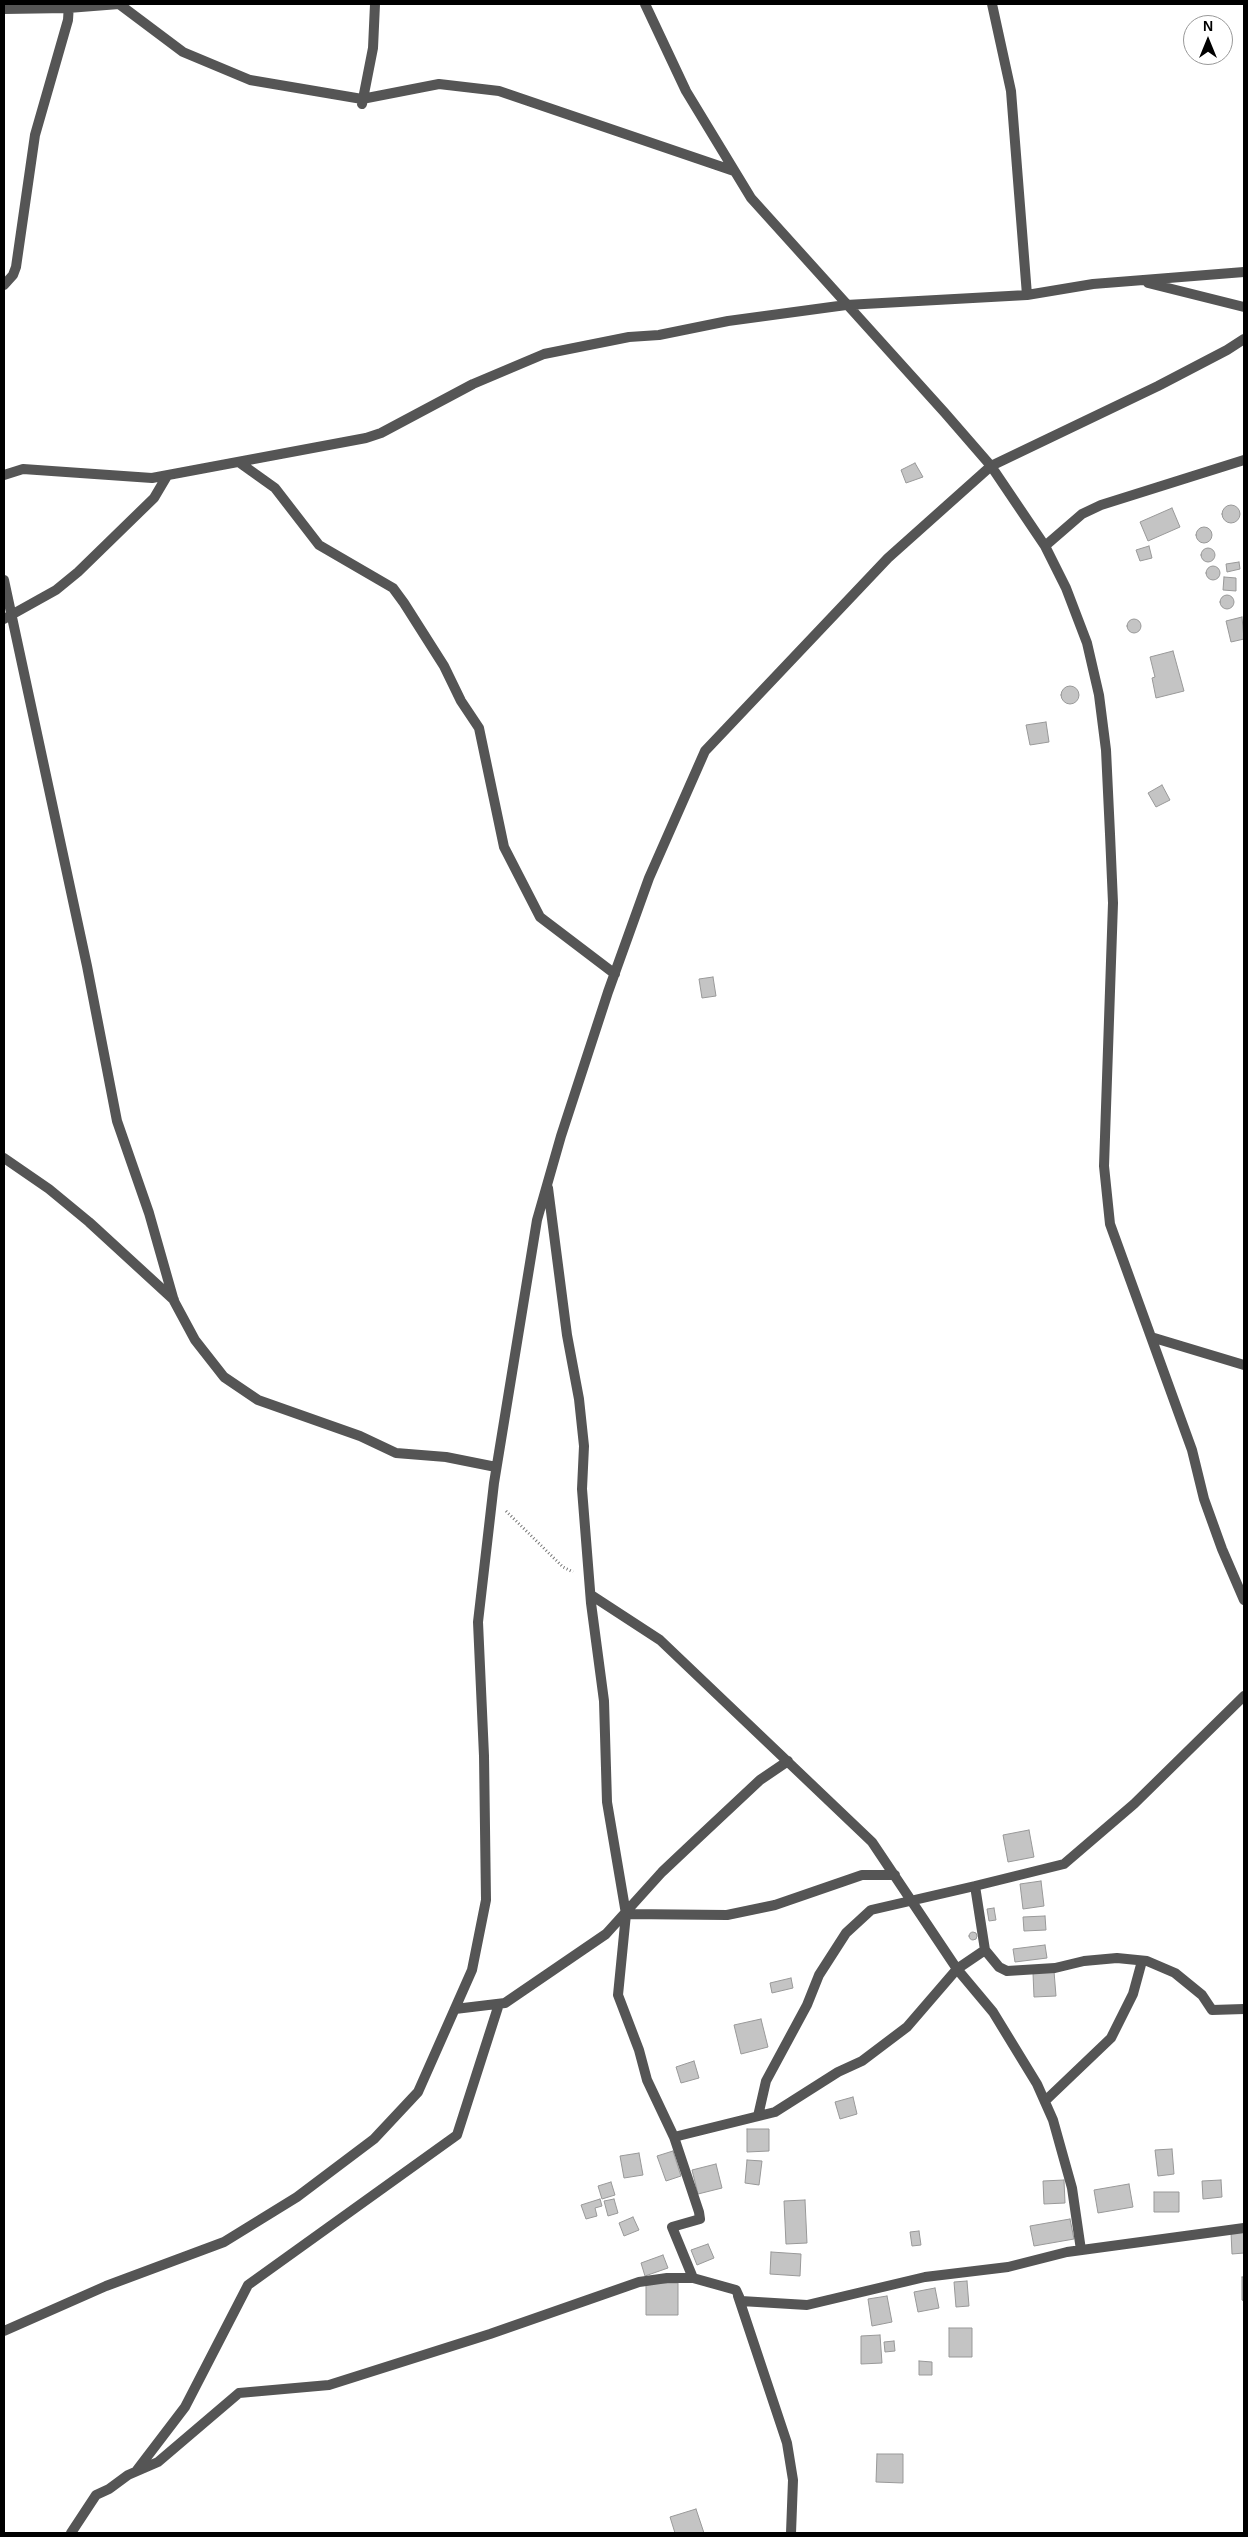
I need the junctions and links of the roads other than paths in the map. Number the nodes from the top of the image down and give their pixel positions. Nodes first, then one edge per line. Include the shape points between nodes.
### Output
1 (376, 4) edge
2 (645, 4) edge
3 (992, 4) edge
4 (69, 6) edge
5 (4, 9) edge
6 (362, 102) junction
7 (734, 171) junction
8 (1244, 272) edge
9 (1138, 280) junction
10 (4, 285) edge
11 (1027, 295) junction
12 (846, 305) junction
13 (1244, 307) edge
14 (1244, 338) edge
15 (1244, 460) edge
16 (240, 462) junction
17 (991, 466) junction
18 (4, 475) edge
19 (167, 476) junction
20 (1045, 546) junction
21 (4, 580) edge
22 (7, 618) edge
23 (615, 974) junction
24 (4, 1158) edge
25 (548, 1183) junction
26 (174, 1301) junction
27 (1151, 1337) junction
28 (1244, 1365) edge
29 (496, 1467) junction
30 (591, 1595) junction
31 (1244, 1600) edge
32 (1244, 1696) edge
33 (788, 1761) junction
34 (895, 1875) junction
35 (975, 1886) junction
36 (912, 1899) junction
37 (626, 1914) junction
38 (985, 1950) junction
39 (1142, 1961) junction
40 (957, 1969) junction
41 (499, 2004) junction
42 (455, 2008) junction
43 (1244, 2009) edge
44 (1045, 2101) junction
45 (758, 2116) junction
46 (674, 2137) junction
47 (1244, 2228) edge
48 (1081, 2250) junction
49 (693, 2278) junction
50 (736, 2290) junction
51 (4, 2331) edge
52 (135, 2472) junction
53 (71, 2533) edge
54 (791, 2533) edge

1 - 6 street via 375,35
2 - 7 street via 686,91
3 - 11 street via 1011,91
4 - 5 street
4 - 6 street via 119,4 183,52 250,80
4 - 10 street via 68,20 35,135 16,267
6 - 7 street via 439,84 499,91
7 - 12 street via 774,226
8 - 9 street
9 - 11 street
9 - 13 street
11 - 12 street
12 - 16 street via 629,337 544,354 452,393 381,433
12 - 17 street
14 - 17 street via 1158,386
15 - 20 street via 1101,505 1082,514
16 - 19 street
16 - 23 street via 275,488 319,545 393,588 404,602 479,728 504,846 540,917
17 - 20 street
17 - 23 street via 888,558 705,751 649,878
18 - 19 street via 23,469 152,478
19 - 22 street via 154,498 78,572 56,590
20 - 27 street via 1066,588 1087,643 1099,695 1106,750 1113,903 1104,1166 1110,1224
21 - 22 street
22 - 26 street via 87,966 117,1122 149,1213
23 - 25 street
24 - 26 street via 89,1222
25 - 29 street via 535,1230
25 - 30 street via 584,1446 582,1488
26 - 29 street via 195,1340 224,1377 258,1400 396,1452
27 - 28 street
27 - 31 street via 1192,1450 1204,1499
29 - 42 street via 478,1622 486,1900 472,1970
30 - 33 street via 660,1640
30 - 37 street via 604,1700 607,1802
32 - 35 street via 1134,1804 1064,1864
33 - 34 street via 872,1842
33 - 37 street via 760,1780 662,1872
34 - 36 street
34 - 37 street via 862,1875 775,1905 727,1915
35 - 36 street
35 - 38 street
36 - 40 street
36 - 45 street via 871,1910 846,1933 819,1975 807,2005 766,2081
37 - 41 street via 606,1934
37 - 46 street via 618,1995 647,2080
38 - 39 street via 999,1967 1007,1971 1055,1968 1117,1958
38 - 40 street
39 - 43 street via 1175,1973 1202,1995 1212,2010
39 - 44 street via 1133,1994 1111,2038
40 - 44 street via 993,2012
40 - 45 street via 907,2027 862,2061 838,2072 775,2112
41 - 42 street
41 - 52 street via 457,2135 248,2285 185,2407
42 - 51 street via 418,2092 374,2139 297,2198 224,2242 106,2286
44 - 48 street via 1072,2188
45 - 46 street
46 - 49 street via 700,2220 672,2227
47 - 48 street
48 - 50 street via 1008,2267 925,2277 807,2305 741,2301
49 - 50 street
49 - 52 street via 639,2282 329,2385 239,2393 158,2462
50 - 54 street via 787,2443 793,2480
52 - 53 street via 96,2495

